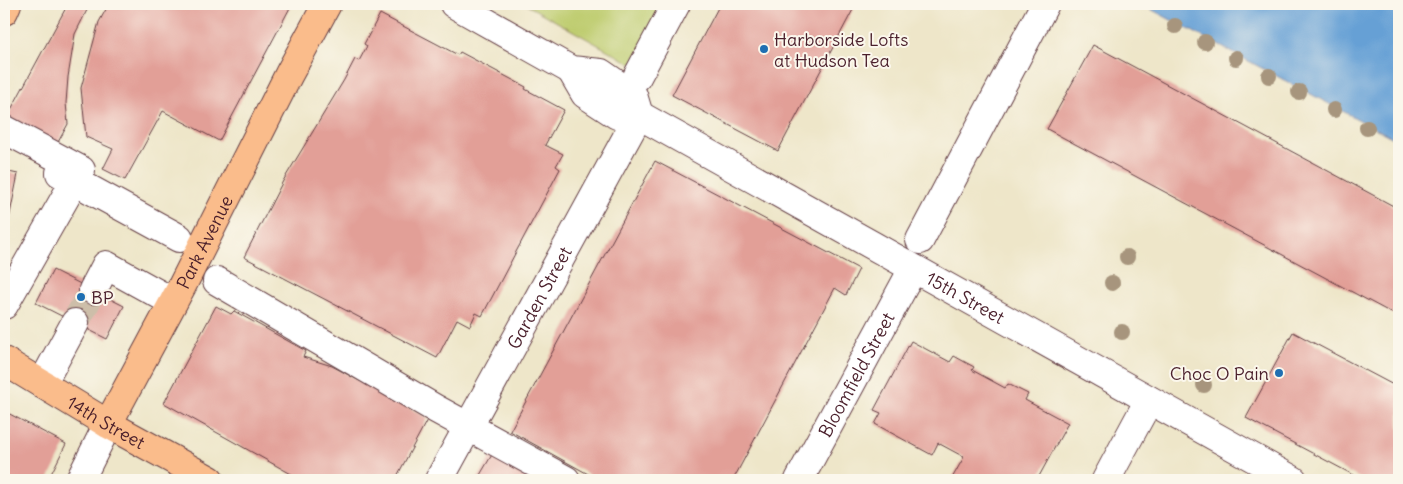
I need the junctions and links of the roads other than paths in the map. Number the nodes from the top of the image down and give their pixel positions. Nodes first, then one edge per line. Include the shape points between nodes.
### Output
1 (7, 4) edge
2 (327, 4) edge
3 (454, 4) edge
4 (676, 4) edge
5 (1045, 4) edge
6 (4, 11) edge
7 (637, 77) dead end
8 (639, 116) junction
9 (4, 129) edge
10 (4, 142) edge
11 (78, 175) junction
12 (179, 238) dead end
13 (206, 240) junction
14 (920, 240) dead end
15 (913, 269) junction
16 (12, 270) edge
17 (217, 282) dead end
18 (93, 290) tunnel mouth
19 (174, 302) junction
20 (4, 306) edge
21 (75, 323) tunnel mouth
22 (4, 361) edge
23 (42, 384) junction
24 (1149, 400) junction
25 (108, 424) junction
26 (467, 427) junction
27 (80, 480) edge
28 (210, 480) edge
29 (439, 480) edge
30 (566, 480) edge
31 (799, 480) edge
32 (1106, 480) edge
33 (1294, 480) edge

1 - 6 main road
2 - 13 main road, Park Avenue
3 - 8 street via 571,70 601,72 634,95
4 - 7 street
5 - 14 street
8 - 15 street, 15th Street
8 - 26 street, Garden Street
9 - 11 street
10 - 11 street
11 - 12 street
11 - 13 street
11 - 16 street
13 - 19 main road, Park Avenue
15 - 24 street, 15th Street
15 - 31 street, Bloomfield Street
16 - 20 street
17 - 26 street
18 - 19 street via 106,265
19 - 25 main road, Park Avenue
21 - 23 street
22 - 23 main road, 14th Street
23 - 25 main road, 14th Street
24 - 32 street
24 - 33 street, 15th Street
25 - 27 street, Park Avenue
25 - 28 main road, 14th Street
26 - 29 street, Garden Street
26 - 30 street

